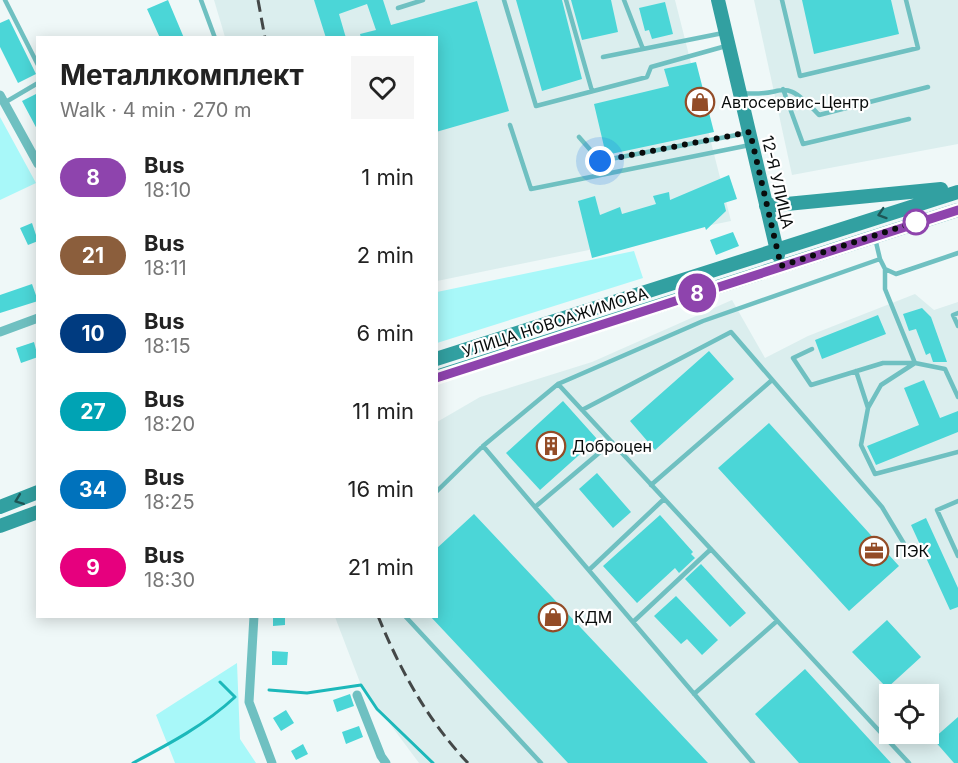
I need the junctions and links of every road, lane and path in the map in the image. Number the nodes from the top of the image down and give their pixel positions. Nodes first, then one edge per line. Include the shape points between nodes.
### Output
1 (201, 0) edge
2 (423, 0) edge
3 (504, 0) edge
4 (566, 0) edge
5 (624, 0) edge
6 (718, 0) edge
7 (782, 0) edge
8 (906, 0) edge
9 (5, 1) edge
10 (0, 5) edge
11 (398, 8) dead end
12 (214, 36) edge
13 (728, 39) junction
14 (643, 49) junction
15 (603, 57) dead end
16 (36, 61) edge
17 (36, 85) edge
18 (928, 87) dead end
19 (783, 89) junction
20 (592, 91) junction
21 (740, 93) junction
22 (2, 99) edge
23 (909, 120) dead end
24 (510, 125) dead end
25 (579, 137) dead end
26 (751, 138) junction
27 (36, 160) edge
28 (958, 189) edge
29 (766, 206) junction
30 (958, 210) edge
31 (874, 235) junction
32 (776, 248) junction
33 (958, 253) edge
34 (880, 259) junction
35 (781, 266) junction
36 (885, 269) junction
37 (958, 313) edge
38 (36, 319) edge
39 (958, 326) edge
40 (0, 332) edge
41 (812, 349) dead end
42 (438, 357) edge
43 (915, 363) junction
44 (856, 371) junction
45 (438, 377) edge
46 (772, 380) junction
47 (558, 384) junction
48 (958, 397) edge
49 (868, 408) junction
50 (582, 410) junction
51 (612, 442) junction
52 (483, 446) junction
53 (958, 452) edge
54 (651, 485) junction
55 (438, 490) edge
56 (36, 493) edge
57 (664, 499) junction
58 (958, 501) edge
59 (0, 507) edge
60 (535, 507) junction
61 (36, 513) edge
62 (0, 526) edge
63 (711, 549) junction
64 (909, 552) dead end
65 (958, 556) edge
66 (589, 570) junction
67 (254, 618) edge
68 (407, 618) edge
69 (777, 621) junction
70 (633, 622) junction
71 (694, 694) junction
72 (357, 695) dead end
73 (272, 763) edge
74 (386, 763) edge
75 (541, 763) edge
76 (753, 763) edge
77 (909, 763) edge

1 - 12 lane
2 - 11 lane
3 - 20 lane via 536,106
4 - 20 lane
5 - 14 lane
6 - 13 main road, 12-Я УЛИЦА
7 - 8 lane via 801,76 918,48
9 - 10 lane
9 - 16 lane
13 - 14 lane
13 - 20 lane via 651,67 647,77
13 - 21 main road, 12-Я УЛИЦА
14 - 15 lane
17 - 22 lane
18 - 19 lane via 819,115 802,98
19 - 21 lane
19 - 23 lane via 803,144
21 - 26 main road, 12-Я УЛИЦА
22 - 27 street
24 - 26 lane via 531,189
25 - 26 lane via 600,161
26 - 29 main road, 12-Я УЛИЦА
28 - 29 main road
28 -> 32 main road, УЛИЦА НОВОАЖИМОВА
29 - 32 main road, 12-Я УЛИЦА
30 - 31 main road, УЛИЦА НОВОАЖИМОВА
31 - 34 lane
31 - 35 main road, УЛИЦА НОВОАЖИМОВА
32 - 35 main road, 12-Я УЛИЦА
32 - 42 main road, УЛИЦА НОВОАЖИМОВА
33 - 36 lane via 896,274
34 - 36 lane
34 - 47 lane via 714,316
35 - 45 main road, УЛИЦА НОВОАЖИМОВА
36 - 43 lane via 885,289
37 - 39 lane via 953,315
38 - 40 street
41 - 44 lane via 793,358 811,385
43 - 44 lane via 883,363
43 - 48 lane via 945,369
43 - 49 lane via 881,385
44 - 49 lane
46 - 50 lane via 731,332
46 - 54 lane
46 - 64 lane via 882,507
47 - 50 lane
47 - 52 lane
49 - 53 lane via 861,445 875,474
50 - 51 lane
51 - 54 lane
51 - 60 lane
52 - 55 lane
52 - 60 lane
54 - 57 lane
56 -> 59 main road
57 - 63 lane
57 - 66 lane
58 - 65 lane via 937,510
60 - 66 lane
61 - 62 main road
63 - 69 lane
63 - 70 lane
66 - 70 lane
67 - 73 street via 249,702
68 - 75 lane
69 - 71 lane
69 - 77 lane
70 - 71 lane
71 - 76 lane
72 - 74 street

